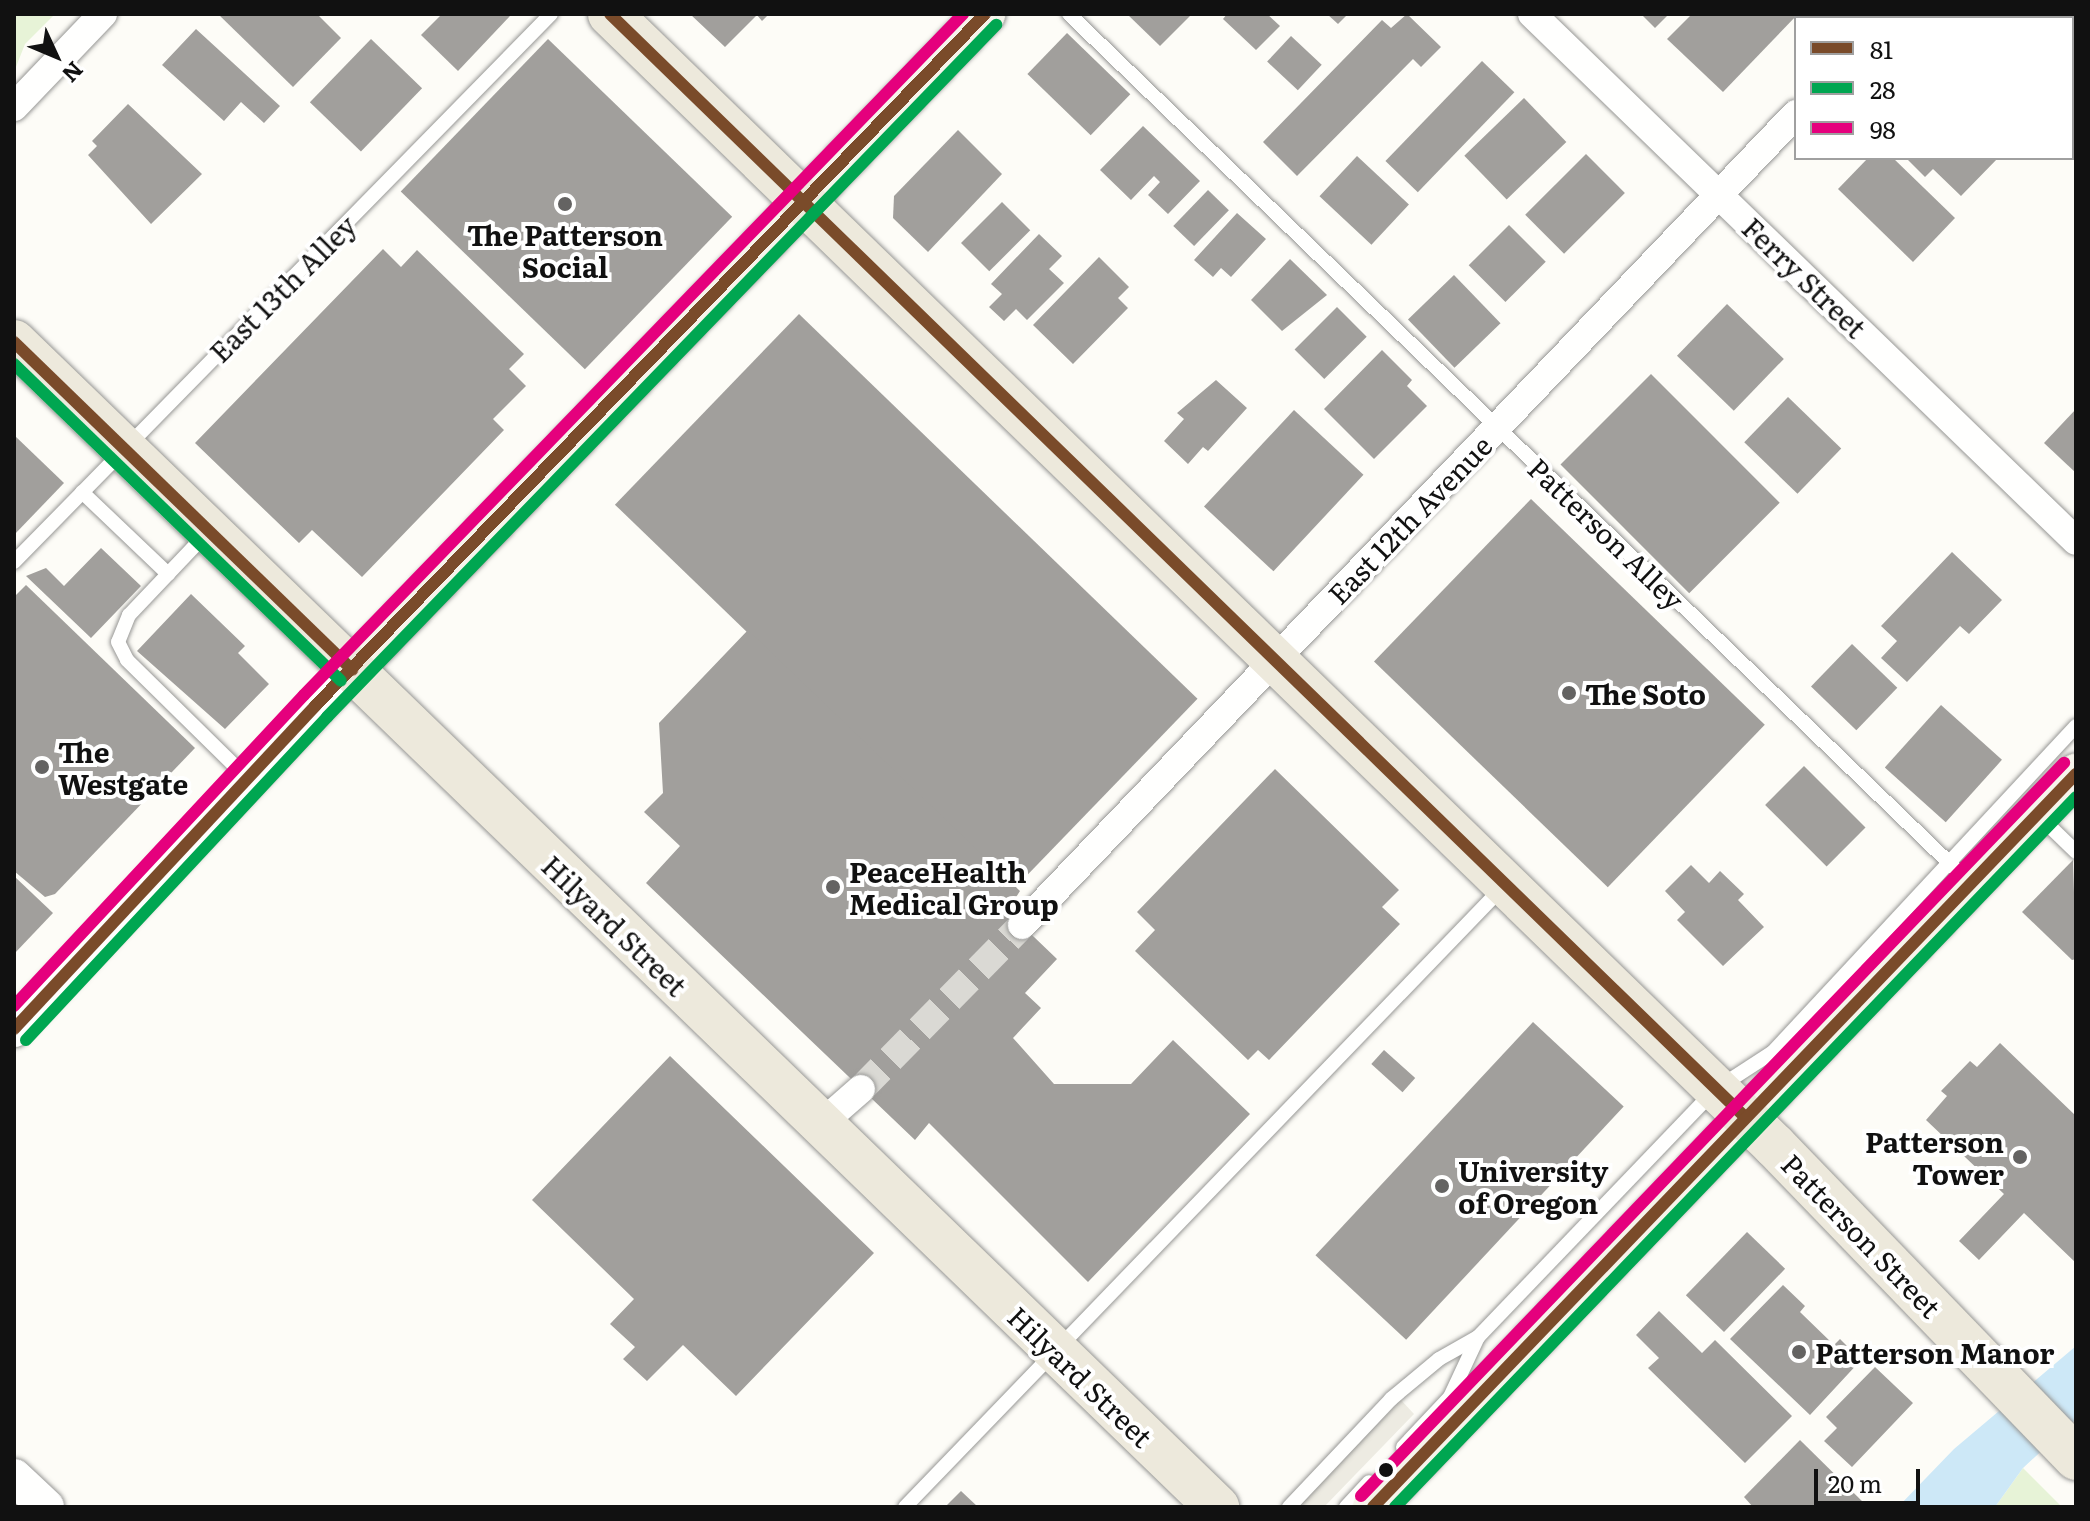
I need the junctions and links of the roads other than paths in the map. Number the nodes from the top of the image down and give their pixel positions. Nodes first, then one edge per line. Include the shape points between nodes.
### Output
1 (103, 14) edge
2 (551, 14) edge
3 (610, 14) edge
4 (985, 14) edge
5 (1069, 14) edge
6 (1532, 14) edge
7 (14, 107) edge
8 (1794, 116) edge
9 (1719, 194) junction
10 (801, 204) junction
11 (14, 342) edge
12 (1497, 427) junction
13 (124, 448) junction
14 (82, 492) junction
15 (209, 530) junction
16 (2076, 541) edge
17 (14, 562) edge
18 (168, 574) junction
19 (1275, 657) junction
20 (352, 670) junction
21 (2076, 726) edge
22 (2076, 774) edge
23 (249, 779) junction
24 (2037, 815) junction
25 (2076, 852) edge
26 (1961, 875) junction
27 (1506, 884) junction
28 (1022, 925) tunnel mouth
29 (14, 1029) edge
30 (861, 1089) tunnel mouth
31 (1730, 1103) junction
32 (821, 1124) junction
33 (1478, 1337) junction
34 (1056, 1351) junction
35 (2076, 1458) edge
36 (905, 1507) edge
37 (1217, 1507) edge
38 (1289, 1507) edge
39 (1346, 1507) edge
40 (1373, 1507) edge

1 - 7 street
2 - 13 lane, East 13th Alley
3 - 10 main road, Patterson Street
4 - 10 main road
5 - 12 lane, Patterson Alley
6 - 9 street, Ferry Street
8 - 9 street, East 12th Avenue
9 - 12 street, East 12th Avenue
9 - 16 street, Ferry Street
10 - 19 main road, Patterson Street
10 - 20 main road
11 - 13 main road, Hilyard Street
12 - 19 street, East 12th Avenue
12 - 26 lane, Patterson Alley
13 - 14 lane, East 13th Alley
13 - 15 main road, Hilyard Street
14 - 17 lane, East 13th Alley
14 - 18 lane
15 - 18 lane
15 - 20 main road, Hilyard Street
18 - 23 lane via 129,615 118,642 120,651
19 - 27 main road, Patterson Street
19 - 28 street, East 12th Avenue
20 - 23 street
20 - 32 main road, Hilyard Street
21 - 26 lane
22 - 24 main road
23 - 29 street
24 - 25 lane
24 - 26 main road
26 - 31 main road
27 - 31 main road, Patterson Street
27 - 34 lane
30 - 32 street
31 - 33 lane
31 - 35 main road, Patterson Street
31 - 40 main road
32 - 34 main road, Hilyard Street
33 - 38 lane via 1439,1359 1391,1399
33 - 39 lane via 1450,1397
34 - 36 lane
34 - 37 main road, Hilyard Street

